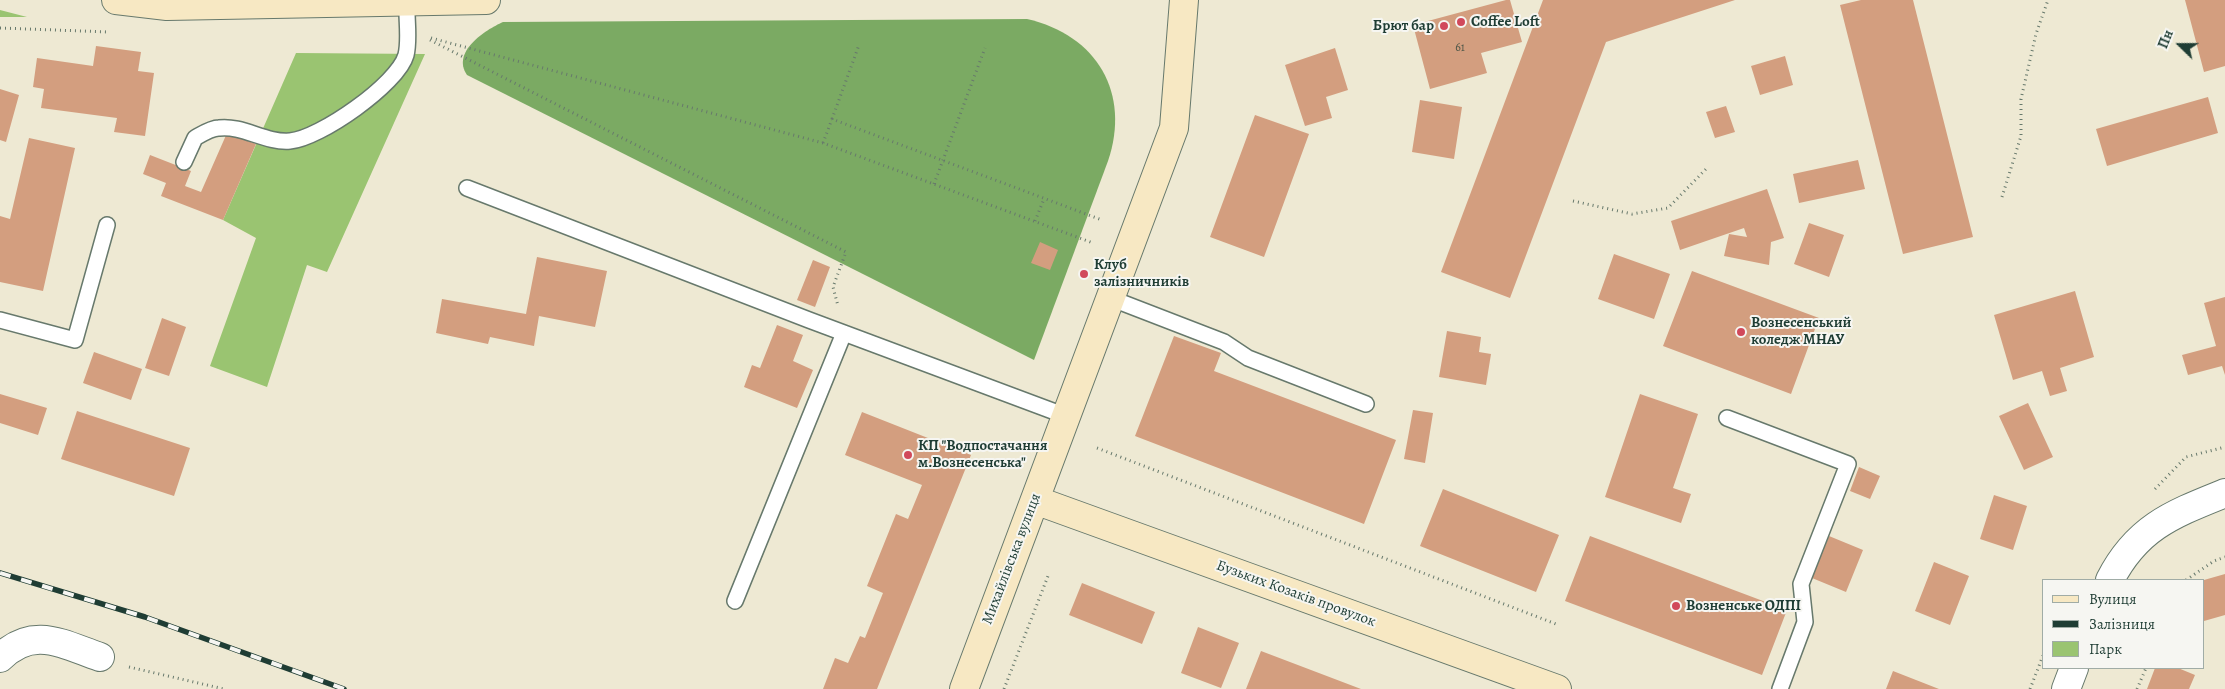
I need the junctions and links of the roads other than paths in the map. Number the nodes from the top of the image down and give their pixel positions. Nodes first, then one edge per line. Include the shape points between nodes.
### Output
1 (116, 0) edge
2 (486, 0) edge
3 (1184, 0) edge
4 (407, 2) junction
5 (184, 162) dead end
6 (467, 188) dead end
7 (107, 225) dead end
8 (1110, 298) junction
9 (0, 320) edge
10 (844, 334) junction
11 (1366, 404) dead end
12 (1066, 416) junction
13 (1727, 418) dead end
14 (2225, 493) edge
15 (1035, 500) junction
16 (2110, 579) edge
17 (736, 601) dead end
18 (100, 657) road end
19 (0, 658) edge
20 (2074, 669) edge
21 (964, 689) edge
22 (1557, 689) edge
23 (1780, 689) edge
24 (2066, 689) edge

1 - 4 main road via 166,6
2 - 4 main road
3 - 8 main road, Михайлівська вулиця via 1174,128
4 - 5 lane via 406,54 401,67 383,88 301,140 273,140 233,127 217,128 195,138
6 - 10 lane
7 - 9 lane via 76,340
8 - 11 lane via 1224,342 1248,358
8 - 12 main road, Михайлівська вулиця
10 - 12 lane
10 - 17 lane
12 - 15 main road, Михайлівська вулиця
13 - 23 lane via 1848,464 1801,584 1805,622
14 - 16 street via 2173,514 2152,528 2133,546
15 - 21 main road, Михайлівська вулиця
15 - 22 main road, Бузьких Козаків провулок
18 - 19 street via 43,638 28,639 12,646
20 - 24 street

